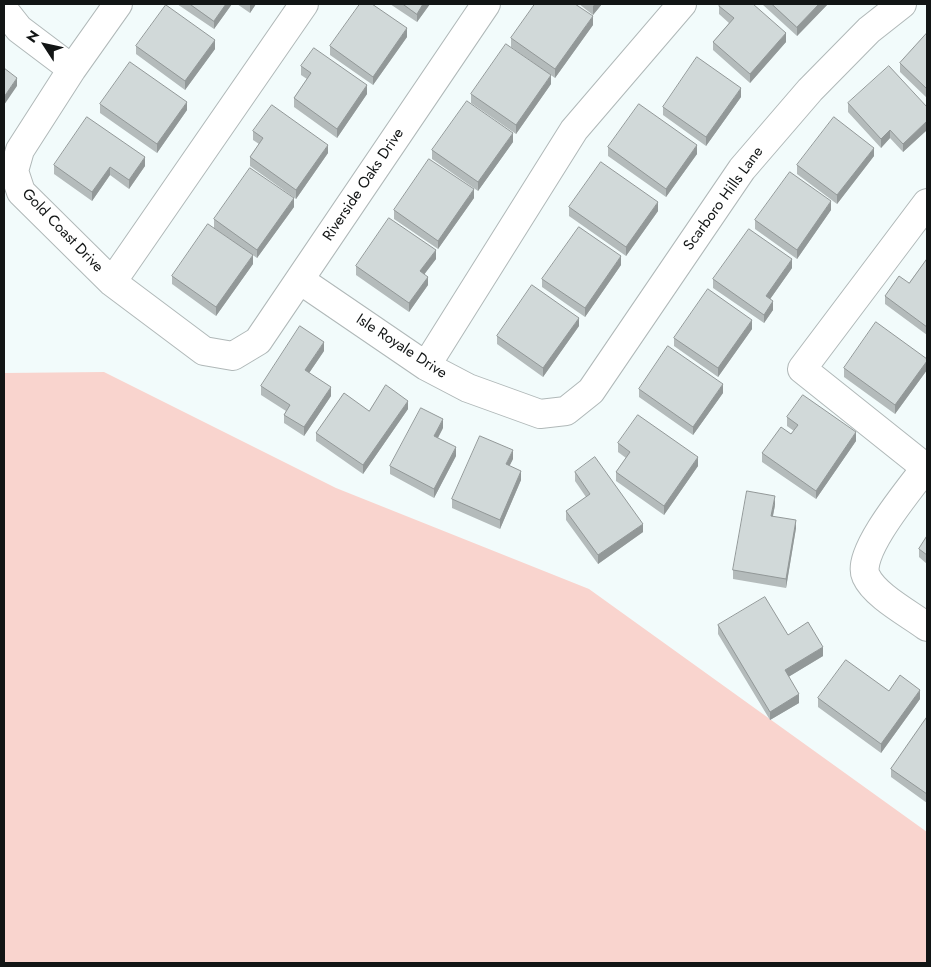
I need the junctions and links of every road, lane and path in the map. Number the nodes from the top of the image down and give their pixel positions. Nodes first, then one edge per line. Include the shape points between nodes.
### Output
1 (118, 4) edge
2 (304, 4) edge
3 (486, 4) edge
4 (682, 4) edge
5 (902, 4) edge
6 (4, 10) edge
7 (72, 69) junction
8 (927, 203) edge
9 (300, 280) junction
10 (112, 282) junction
11 (233, 356) joint
12 (426, 366) junction
13 (566, 411) joint
14 (926, 467) edge
15 (927, 627) edge

1 - 7 street, Gold Coast Drive
2 - 10 street
3 - 9 street, Riverside Oaks Drive
4 - 12 street via 574,130
5 - 13 street, Scarboro Hills Lane via 869,30 810,90 742,169 591,392
6 - 7 street via 19,29
7 - 10 street, Gold Coast Drive via 20,150 14,171 21,192
8 - 14 street via 802,369
9 - 11 street, Riverside Oaks Drive via 258,340
9 - 12 street, Isle Royale Drive
10 - 11 street, Gold Coast Drive via 204,351
12 - 13 street, Isle Royale Drive via 468,388 540,414
14 - 15 street via 879,531 865,560 865,574 872,586

